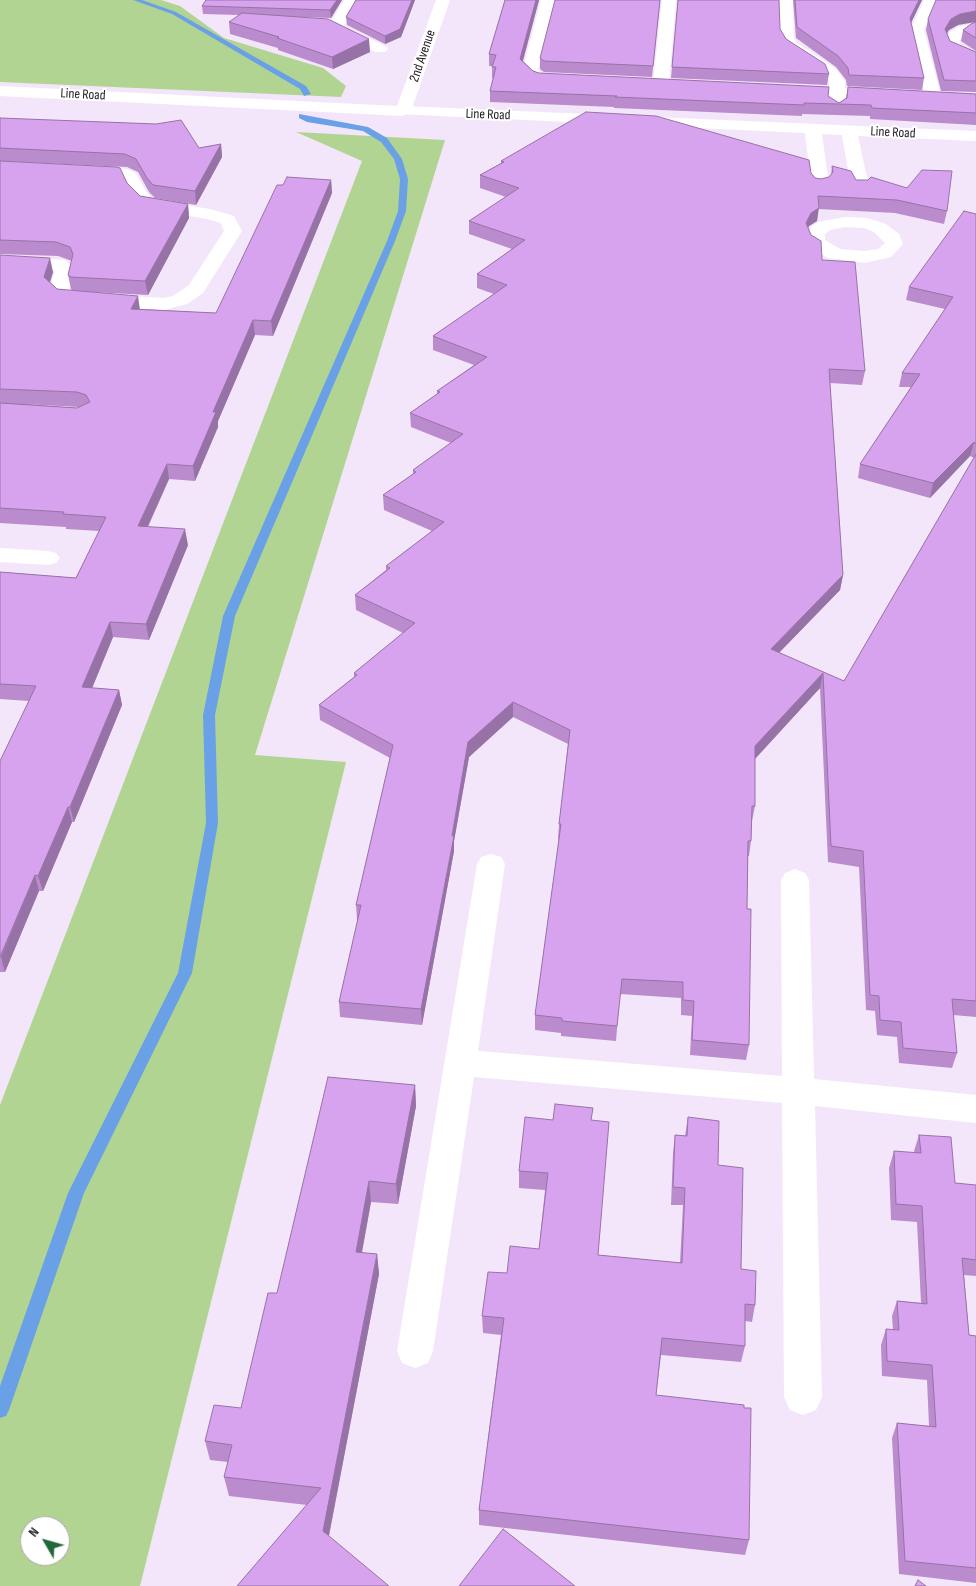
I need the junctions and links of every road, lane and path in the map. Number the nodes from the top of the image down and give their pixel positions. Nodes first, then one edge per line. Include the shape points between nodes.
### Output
1 (351, 0) edge
2 (443, 0) edge
3 (548, 0) edge
4 (669, 0) edge
5 (786, 0) edge
6 (931, 0) edge
7 (291, 22) edge
8 (337, 25) junction
9 (976, 27) edge
10 (921, 43) junction
11 (954, 45) junction
12 (380, 49) dead end
13 (976, 58) edge
14 (573, 80) edge
15 (642, 83) edge
16 (662, 84) junction
17 (681, 84) edge
18 (777, 89) edge
19 (0, 91) edge
20 (835, 92) junction
21 (933, 96) junction
22 (950, 97) edge
23 (403, 111) junction
24 (813, 129) junction
25 (844, 130) junction
26 (976, 136) edge
27 (65, 170) edge
28 (820, 185) edge
29 (822, 207) edge
30 (867, 223) junction
31 (824, 226) junction
32 (0, 261) edge
33 (0, 555) edge
34 (48, 558) dead end
35 (491, 864) dead end
36 (795, 880) dead end
37 (460, 1063) junction
38 (797, 1091) junction
39 (976, 1109) edge
40 (415, 1351) dead end
41 (804, 1397) dead end

1 - 8 street
2 - 23 street, 2nd Avenue
3 - 14 street via 530,71 539,78
4 - 16 street
5 - 20 street via 787,39 791,46 830,70 837,81
6 - 10 street via 918,30
7 - 8 street
8 - 12 street via 336,28
9 - 11 street via 955,35
10 - 11 street
10 - 21 street
11 - 13 street via 964,54
15 - 16 street
16 - 17 street
18 - 20 street
19 - 23 street, Line Road
20 - 21 street
20 - 25 street
21 - 22 street
23 - 24 street, Line Road
24 - 25 street, Line Road
24 - 28 street
25 - 26 street, Line Road
25 - 30 street
27 - 32 street via 121,173 130,177 148,204 210,214 228,220 233,231 196,289 180,300 164,304 68,298 60,292 65,268 58,264
29 - 31 street
30 - 31 street via 845,222
30 - 31 street via 888,232 893,238 891,249 865,257 835,254 817,243 817,231
33 - 34 street
35 - 37 street
36 - 38 street
37 - 38 street
37 - 40 street
38 - 39 street
38 - 41 street

